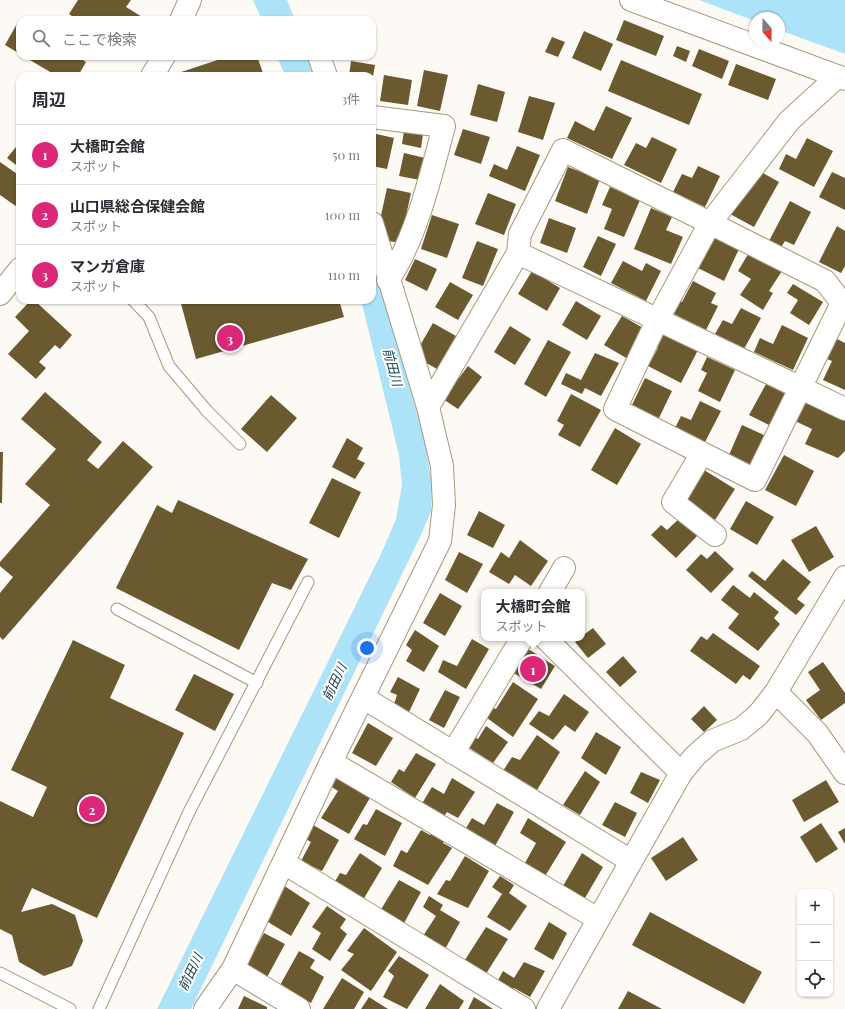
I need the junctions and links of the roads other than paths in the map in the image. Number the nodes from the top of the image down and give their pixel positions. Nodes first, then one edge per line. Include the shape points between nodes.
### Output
1 (190, 0) edge
2 (632, 0) edge
3 (183, 16) edge
4 (162, 60) edge
5 (320, 60) edge
6 (154, 72) edge
7 (324, 72) edge
8 (842, 78) edge
9 (376, 118) edge
10 (710, 223) junction
11 (376, 237) edge
12 (518, 253) junction
13 (16, 274) edge
14 (388, 280) junction
15 (0, 294) edge
16 (137, 304) edge
17 (658, 319) junction
18 (800, 388) junction
19 (428, 407) junction
20 (845, 409) edge
21 (240, 444) dead end
22 (702, 453) junction
23 (715, 535) dead end
24 (564, 568) dead end
25 (845, 577) edge
26 (308, 582) dead end
27 (552, 589) edge
28 (117, 609) dead end
29 (520, 641) edge
30 (548, 641) edge
31 (257, 683) junction
32 (776, 692) junction
33 (364, 698) junction
34 (454, 753) junction
35 (331, 762) junction
36 (681, 773) junction
37 (845, 773) edge
38 (631, 861) junction
39 (284, 862) junction
40 (598, 919) junction
41 (233, 969) junction
42 (0, 973) edge
43 (70, 1009) edge
44 (99, 1009) edge
45 (205, 1009) edge
46 (299, 1009) edge
47 (524, 1009) edge
48 (548, 1009) edge

1 - 3 street
2 - 8 street
4 - 6 street
5 - 7 street
8 - 10 street via 789,121
9 - 14 street via 444,126 429,182 400,262
10 - 12 street via 563,150 520,234
10 - 17 street
10 - 18 street via 825,281 842,303
11 - 14 street
12 - 17 street
12 - 19 street
13 - 15 street
14 - 19 street
16 - 21 lane via 149,317 169,366
17 - 18 street
17 - 22 street via 615,409
18 - 20 street
18 - 22 street via 755,480
19 - 33 street via 442,466 444,505 440,541
22 - 23 street via 673,502
24 - 27 street
25 - 32 street
26 - 31 lane
28 - 31 lane
29 - 34 street
30 - 36 street
31 - 44 lane via 189,812
32 - 36 street via 758,715 741,729 712,742 694,756
32 - 37 street via 817,733
33 - 34 street
33 - 35 street
34 - 38 street
35 - 39 street
35 - 40 street
36 - 38 street
38 - 40 street
39 - 41 street
39 - 47 street
40 - 48 street
41 - 45 street
41 - 46 street
42 - 43 lane

